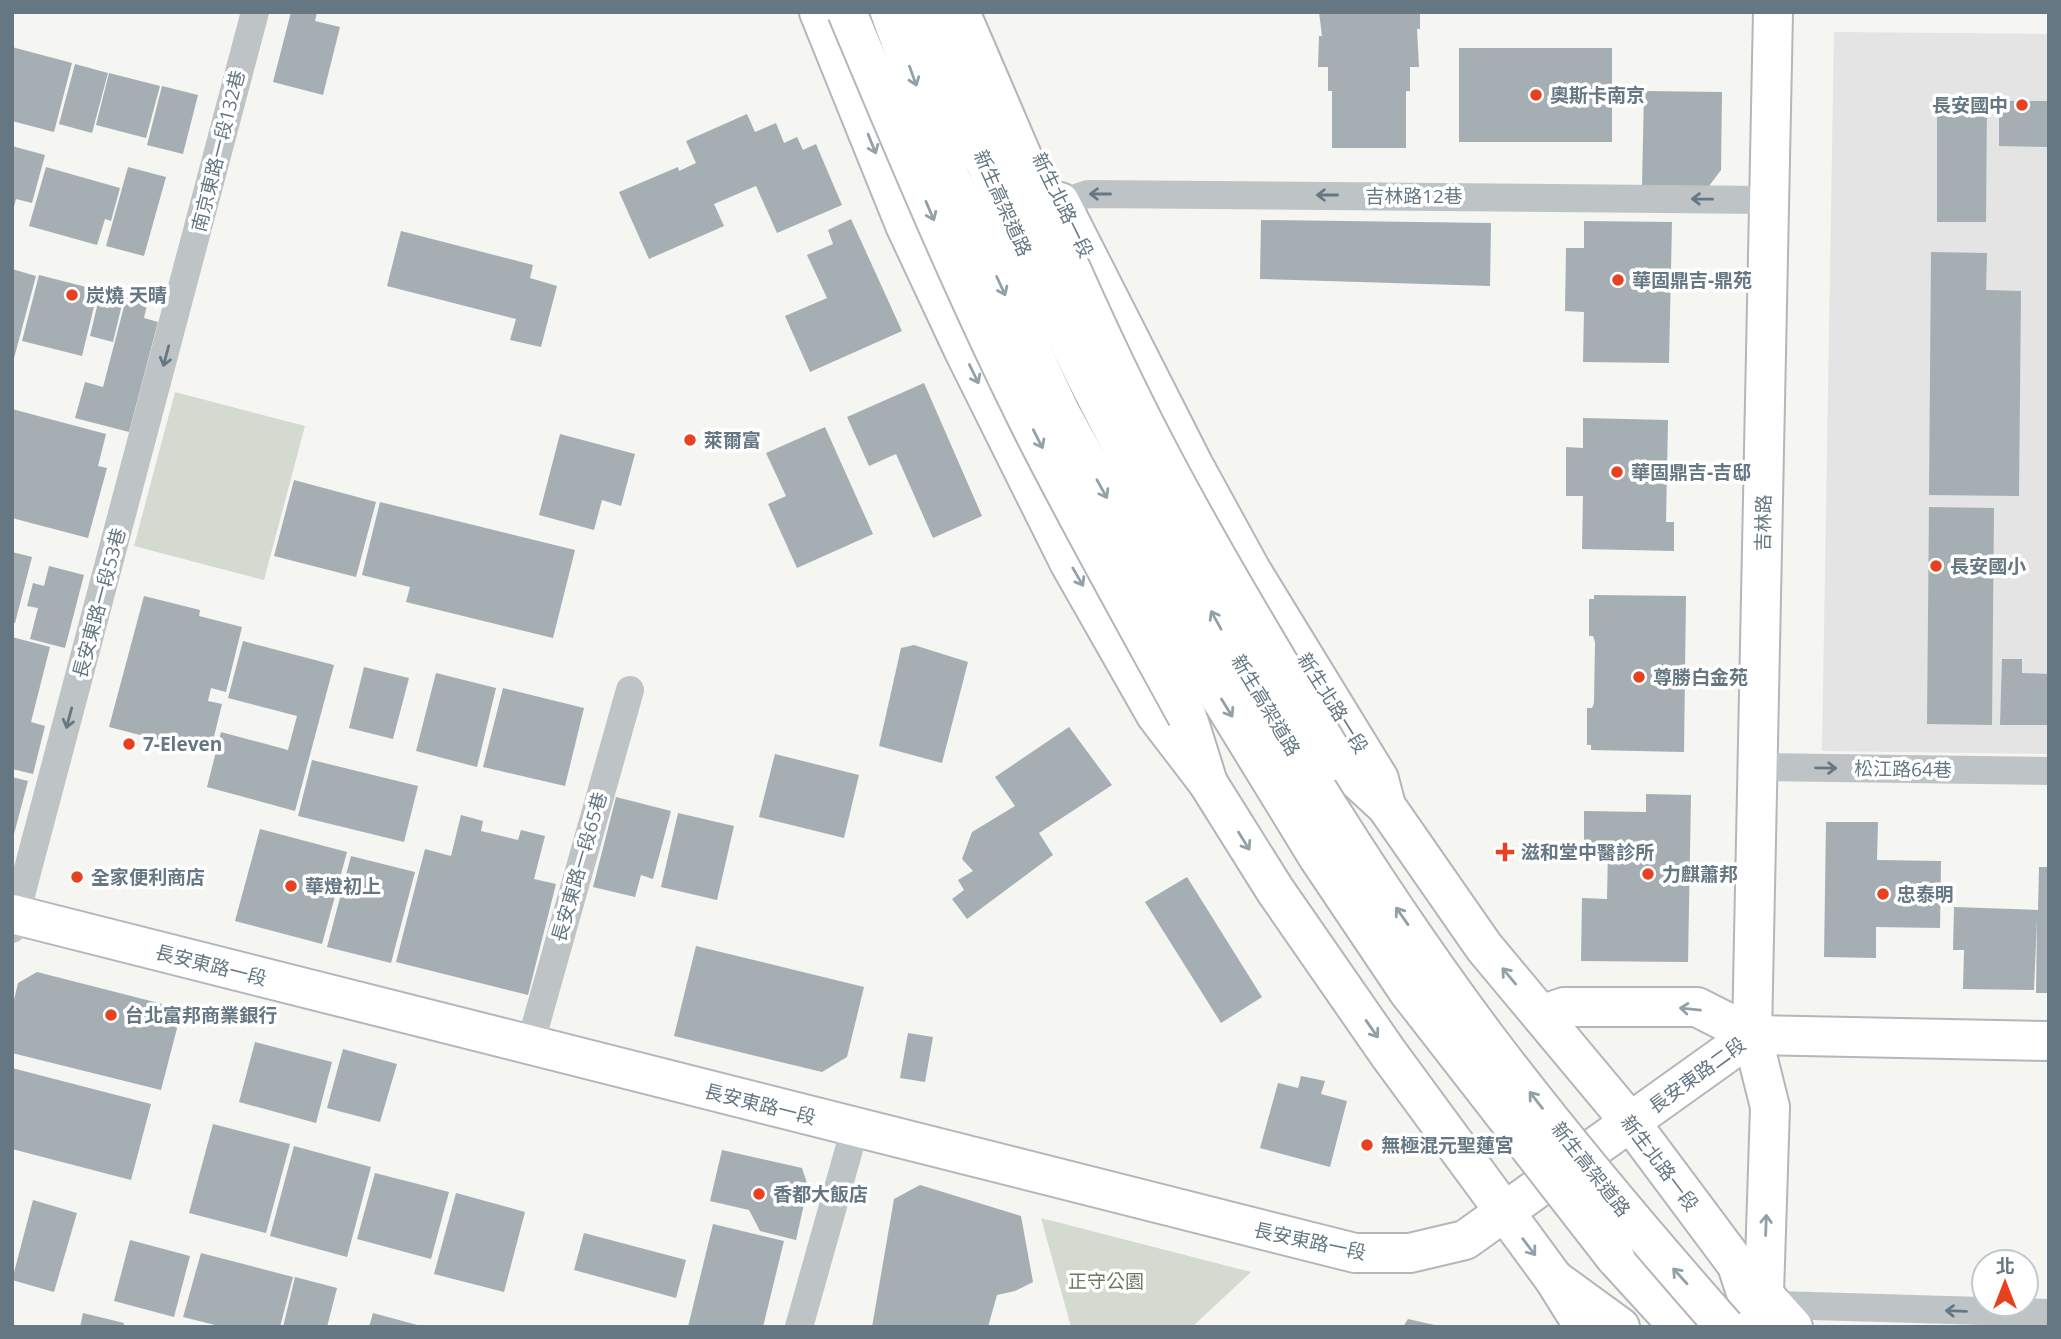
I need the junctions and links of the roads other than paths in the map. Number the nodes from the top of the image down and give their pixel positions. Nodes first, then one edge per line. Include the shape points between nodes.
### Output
1 (255, 12) edge
2 (819, 12) edge
3 (847, 12) edge
4 (960, 12) edge
5 (977, 12) edge
6 (1773, 12) edge
7 (914, 14) edge
8 (835, 52) junction
9 (1770, 200) junction
10 (1060, 203) junction
11 (184, 290) joint
12 (630, 690) dead end
13 (1758, 766) junction
14 (2049, 771) edge
15 (1208, 783) junction
16 (1386, 806) junction
17 (13, 920) edge
18 (1541, 1015) junction
19 (1752, 1035) junction
20 (2049, 1041) edge
21 (530, 1045) junction
22 (1631, 1123) junction
23 (855, 1128) junction
24 (1504, 1214) junction
25 (1554, 1279) junction
26 (1773, 1313) edge
27 (2049, 1313) edge
28 (799, 1327) edge
29 (1584, 1327) edge
30 (1620, 1327) edge
31 (1679, 1327) edge
32 (1725, 1327) edge

1 - 11 street, 南京東路一段132巷
2 - 8 main road
3 -> 15 main road, bridge via 936,226 1094,546 1187,716
4 - 16 main road, bridge via 1098,328 1163,460 1337,761
5 - 10 main road, 新生北路一段
6 - 9 main road, 吉林路
7 - 8 main road
7 - 10 main road via 954,25 1020,188
7 -> 31 main road, 新生高架道路, bridge via 951,179 1060,412 1182,635 1318,857 1408,991 1607,1247
32 -> 7 main road, 新生高架道路, bridge via 1640,1231 1486,1038 1382,888 1241,665 1062,331
8 -> 15 main road via 905,225 1016,462 1156,715
9 -> 10 street, 吉林路12巷 via 1088,194
9 - 13 main road, 吉林路
10 - 16 main road, 新生北路一段 via 1194,466 1251,570 1379,779
11 -> 17 street, 長安東路一段53巷
12 - 21 street, 長安東路一段65巷
13 -> 14 street, 松江路64巷
13 - 19 main road, 吉林路
15 -> 24 main road via 1282,901
18 -> 16 main road, 新生北路一段 via 1484,947
17 - 21 main road, 長安東路一段
19 -> 18 main road via 1697,1007 1564,1007
18 - 22 main road, 新生北路一段
19 - 20 main road, 長安東路二段
19 - 22 main road, 長安東路二段
26 -> 19 main road, 吉林路 via 1770,1107
21 - 23 main road, 長安東路一段
22 - 24 main road, 長安東路二段
22 - 26 main road, 新生北路一段 via 1737,1265 1754,1318
23 - 24 main road, 長安東路一段 via 1355,1253 1410,1253 1448,1245 1465,1240
23 - 28 street
24 -> 25 main road
25 - 29 main road
25 - 30 main road
27 -> 26 street

